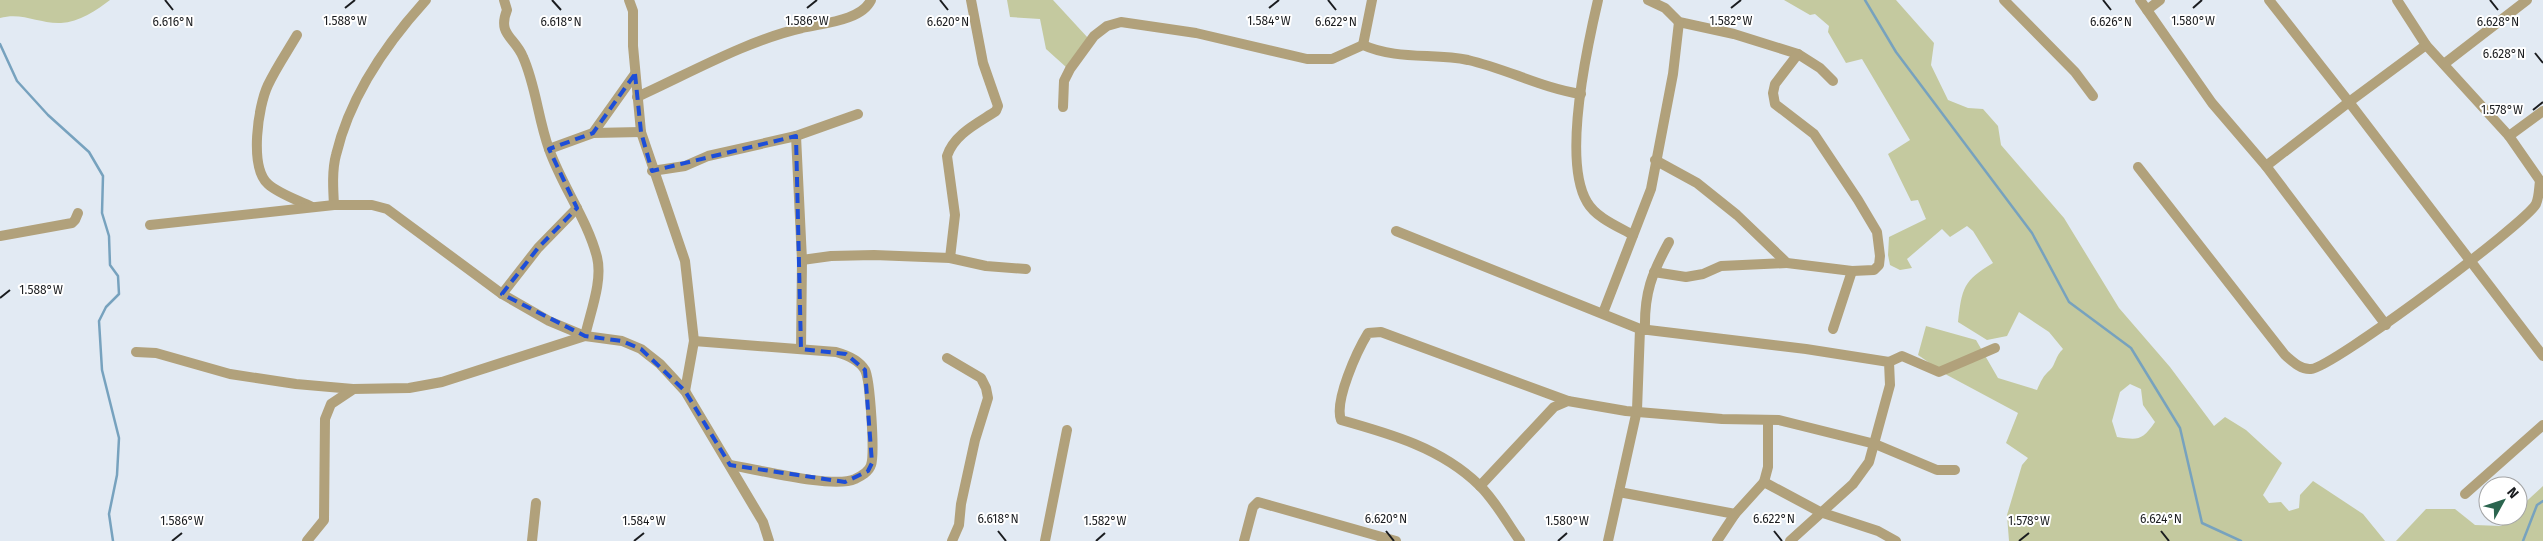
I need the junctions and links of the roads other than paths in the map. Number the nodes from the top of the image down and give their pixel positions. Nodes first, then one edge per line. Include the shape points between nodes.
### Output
1 (426, 0) edge
2 (504, 0) edge
3 (629, 0) edge
4 (871, 0) edge
5 (971, 0) edge
6 (1372, 0) edge
7 (1598, 0) edge
8 (1648, 0) edge
9 (2004, 0) edge
10 (2140, 0) edge
11 (2160, 0) edge
12 (2397, 0) edge
13 (2527, 0) edge
14 (2274, 2) edge
15 (2147, 10) junction
16 (1679, 22) junction
17 (297, 35) dead end
18 (1363, 44) junction
19 (2426, 45) junction
20 (1798, 54) junction
21 (2444, 64) junction
22 (635, 74) junction
23 (1833, 81) dead end
24 (1581, 94) junction
25 (2093, 96) dead end
26 (637, 97) junction
27 (2349, 102) junction
28 (1063, 107) dead end
29 (2543, 111) edge
30 (858, 114) dead end
31 (640, 132) junction
32 (593, 133) junction
33 (796, 136) junction
34 (2509, 136) junction
35 (549, 149) junction
36 (1655, 160) junction
37 (2266, 166) junction
38 (2138, 167) dead end
39 (652, 171) junction
40 (2542, 183) edge
41 (334, 204) junction
42 (313, 207) junction
43 (577, 208) junction
44 (78, 212) dead end
45 (150, 225) dead end
46 (1396, 231) dead end
47 (1633, 235) junction
48 (0, 236) edge
49 (1669, 242) dead end
50 (950, 258) junction
51 (802, 260) junction
52 (2468, 260) junction
53 (1788, 263) junction
54 (1026, 269) dead end
55 (1852, 271) junction
56 (1654, 272) junction
57 (502, 294) junction
58 (1603, 313) junction
59 (2386, 325) junction
60 (1833, 329) dead end
61 (1643, 330) junction
62 (584, 336) junction
63 (694, 341) junction
64 (1995, 348) dead end
65 (801, 349) junction
66 (136, 352) dead end
67 (2543, 356) edge
68 (947, 358) dead end
69 (1888, 362) junction
70 (353, 389) junction
71 (685, 391) junction
72 (1568, 401) junction
73 (1636, 410) junction
74 (1768, 420) junction
75 (2543, 425) edge
76 (1067, 430) dead end
77 (1875, 444) junction
78 (730, 465) junction
79 (1955, 470) dead end
80 (1764, 482) junction
81 (1480, 486) junction
82 (1619, 492) junction
83 (2465, 494) dead end
84 (536, 503) dead end
85 (1820, 512) junction
86 (1735, 514) junction
87 (307, 541) edge
88 (532, 541) edge
89 (769, 541) edge
90 (952, 541) edge
91 (1046, 541) edge
92 (1244, 541) edge
93 (1396, 541) edge
94 (1520, 541) edge
95 (1608, 541) edge
96 (1717, 541) edge
97 (1790, 541) edge
98 (1896, 541) edge

1 - 41 street via 372,70 347,117 336,156
2 - 35 street via 507,10 504,30 523,55
3 - 22 street
4 - 26 street via 866,8 836,23 802,28 762,41
5 - 50 street via 983,62 998,106 996,112 950,146 947,156 955,215
6 - 18 street
7 - 24 street
8 - 16 street via 1665,8
9 - 25 street via 2075,72
10 - 15 street
11 - 15 street
12 - 19 street
13 - 21 street
14 - 27 street
15 - 37 street via 2212,103
16 - 20 street via 1734,34
16 - 36 street
17 - 42 street via 267,86 256,138 257,159 260,173 268,184
18 - 24 street via 1384,52 1493,66 1548,88
18 - 28 street via 1332,59 1307,59 1196,33 1121,22 1107,26 1094,36 1070,69 1064,81
19 - 21 street
19 - 27 street
20 - 23 street
20 - 55 street via 1772,93 1775,104 1814,134 1877,232 1878,265 1874,270
21 - 34 street
22 - 26 street
22 - 32 street
24 - 47 street via 1576,152 1577,169 1587,202 1596,213
26 - 31 street
27 - 37 street
27 - 52 street
29 - 34 street
30 - 33 street
31 - 32 street
31 - 39 street
32 - 35 street
33 - 39 street via 725,152 685,166
33 - 51 street
34 - 40 street
35 - 43 street
36 - 47 street via 1650,189
36 - 53 street via 1697,183
37 - 59 street
38 - 59 street via 2284,356 2298,366 2310,369 2324,365
39 - 63 street via 685,261
40 - 52 street via 2536,204
41 - 42 street
41 - 57 street via 372,205 387,209
42 - 45 street
43 - 57 street via 538,248
43 - 62 street via 597,258 598,270
44 - 48 street via 72,223
46 - 58 street
47 - 58 street
49 - 56 street
50 - 51 street via 874,255
50 - 54 street via 986,266
51 - 65 street
52 - 59 street
52 - 67 street
53 - 55 street
53 - 56 street via 1722,266 1686,277
55 - 60 street
56 - 61 street via 1644,306
57 - 62 street via 549,321
58 - 61 street
61 - 69 street
61 - 73 street
62 - 70 street via 442,382 409,388
62 - 71 street via 622,341 641,349
63 - 65 street
63 - 71 street
64 - 69 street via 1939,372 1902,356
65 - 78 street via 846,354 865,370 873,441 872,463 868,471 845,482 787,476
66 - 70 street via 156,353 230,374
68 - 90 street via 981,378 988,398 975,440 959,526
69 - 77 street via 1890,385
70 - 87 street via 330,404 325,419 324,520
71 - 78 street
72 - 73 street
72 - 81 street via 1554,407
72 - 81 street via 1381,332 1368,333 1341,398 1338,411 1341,420 1400,437 1451,461
73 - 74 street
73 - 82 street
74 - 77 street via 1790,422
74 - 80 street via 1768,467
75 - 83 street
76 - 91 street
77 - 79 street via 1937,470
77 - 85 street via 1862,474
78 - 89 street via 763,522
80 - 85 street
80 - 86 street
81 - 94 street
82 - 86 street
82 - 95 street
84 - 88 street
85 - 97 street
85 - 98 street via 1878,531
86 - 96 street
92 - 93 street via 1253,507 1258,502

